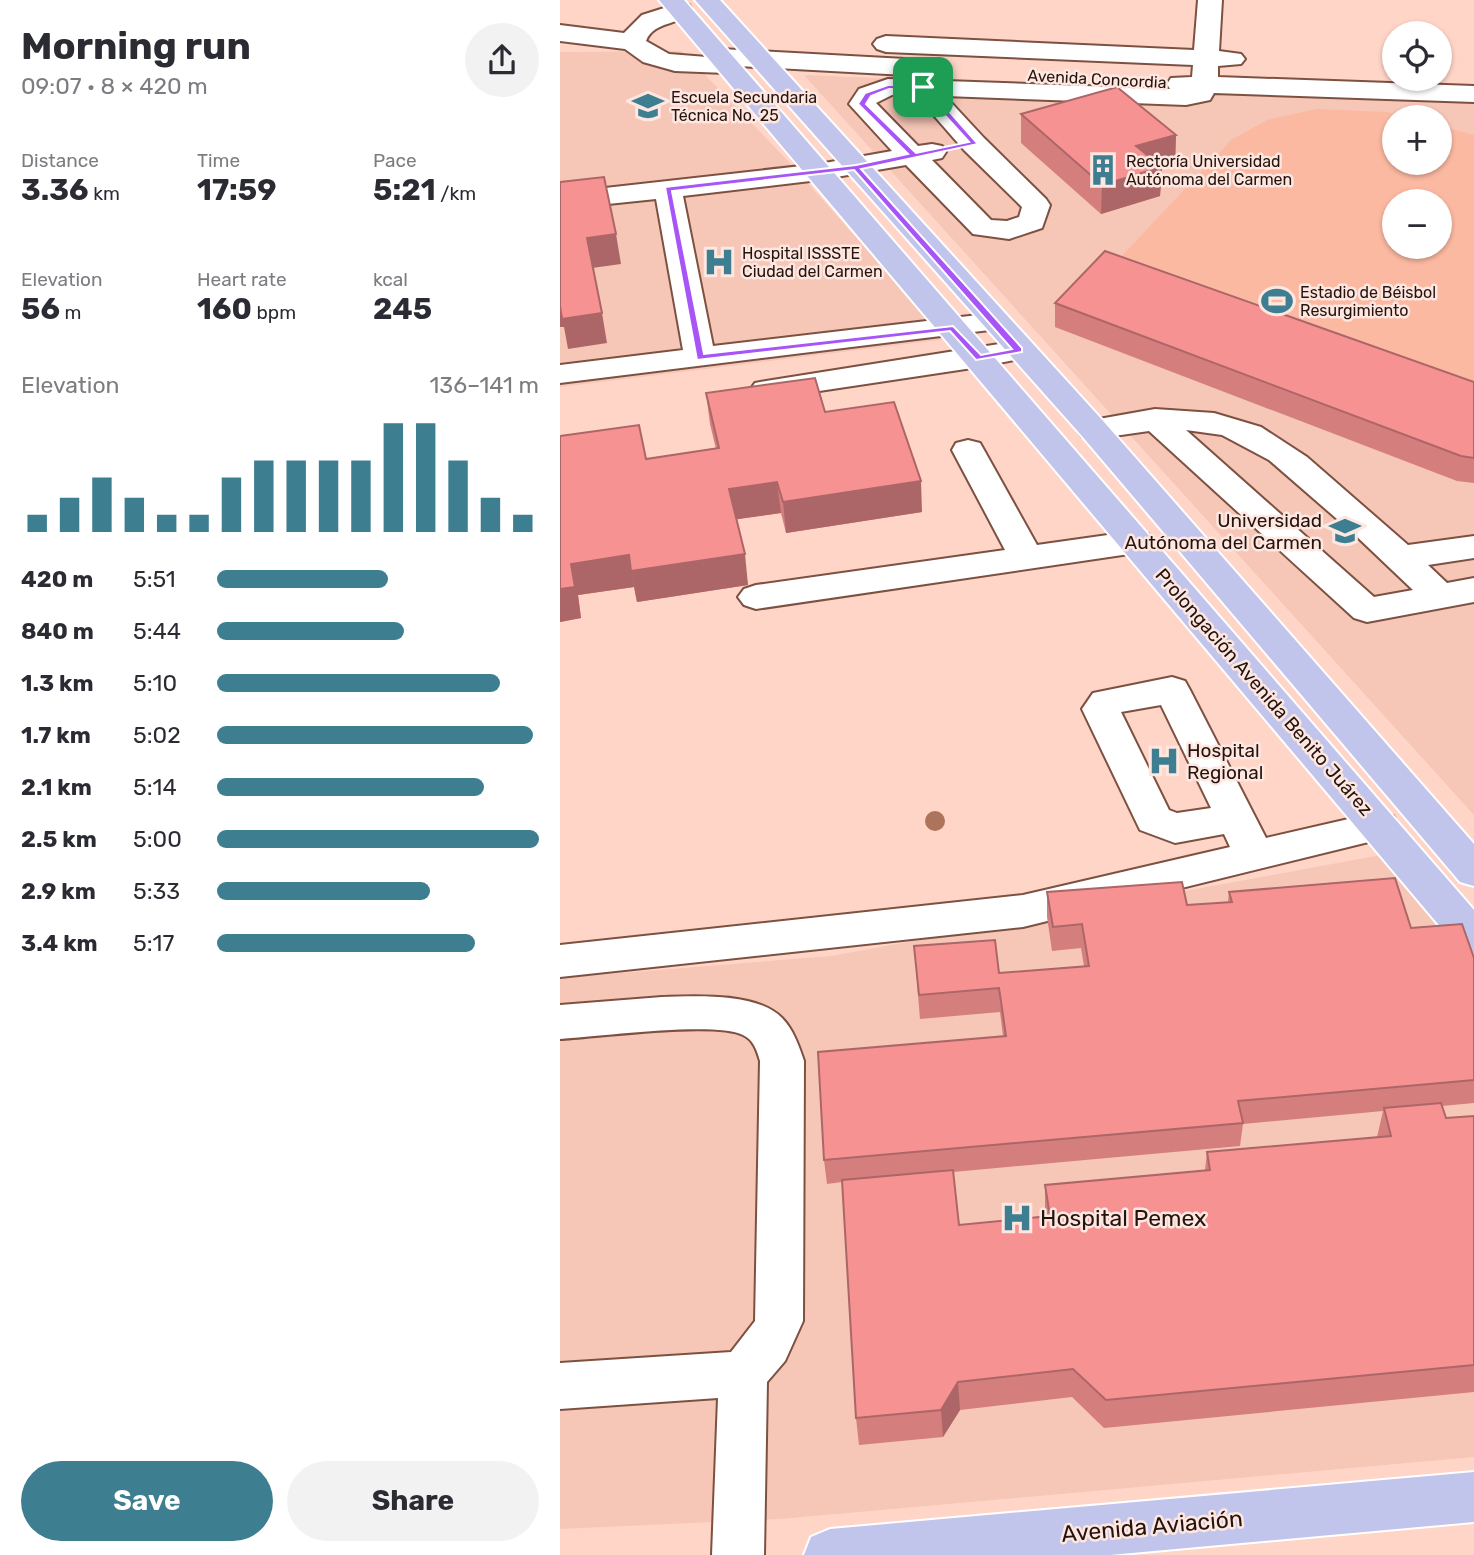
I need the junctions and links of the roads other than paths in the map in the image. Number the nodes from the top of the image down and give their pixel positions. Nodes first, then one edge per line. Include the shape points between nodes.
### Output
1 (1210, 0) edge
2 (686, 3) edge
3 (560, 33) edge
4 (633, 42) junction
5 (730, 51) junction
6 (1206, 58) junction
7 (1260, 60) dead end
8 (1452, 69) edge
9 (1474, 70) edge
10 (1204, 85) junction
11 (923, 87) junction
12 (1474, 94) edge
13 (974, 144) junction
14 (914, 156) junction
15 (856, 167) junction
16 (819, 172) junction
17 (668, 189) junction
18 (560, 201) edge
19 (995, 322) junction
20 (953, 328) junction
21 (1018, 350) junction
22 (700, 358) junction
23 (979, 358) junction
24 (560, 374) edge
25 (736, 394) edge
26 (1155, 419) junction
27 (1093, 429) junction
28 (968, 450) dead end
29 (1136, 542) junction
30 (1474, 547) edge
31 (1402, 557) junction
32 (1027, 558) junction
33 (1474, 590) edge
34 (1439, 596) junction
35 (756, 597) dead end
36 (1236, 818) dead end
37 (1379, 826) junction
38 (1255, 856) junction
39 (1474, 871) edge
40 (1474, 938) edge
41 (560, 961) edge
42 (560, 1022) edge
43 (743, 1374) junction
44 (560, 1386) edge
45 (1474, 1497) edge
46 (738, 1555) edge
47 (830, 1555) edge

1 - 6 street
2 - 4 street via 649,22 636,32
2 - 5 main road, Prolongación Avenida Benito Juárez
3 - 4 street
4 - 5 street via 641,52 666,62
5 - 6 street, Avenida Concordia
5 - 10 street, Avenida Concordia
5 - 15 main road, Prolongación Avenida Benito Juárez
5 - 16 main road, Prolongación Avenida Benito Juárez
6 - 7 street, Avenida Concordia
6 - 10 street
8 - 9 street
10 - 11 street via 1201,94 1186,97
10 - 12 street, Avenida Concordia
11 - 13 street
11 - 14 street via 888,87 868,95 862,104
13 - 14 street
13 - 14 street via 1036,205 1032,222 1009,230 983,228
14 - 15 street
15 - 16 street
15 - 19 main road, Prolongación Avenida Benito Juárez
16 - 17 street
16 - 20 main road, Prolongación Avenida Benito Juárez
17 - 18 street
17 - 22 street
19 - 20 street
19 - 21 main road, Prolongación Avenida Benito Juárez
20 - 22 street
20 - 23 main road, Prolongación Avenida Benito Juárez
21 - 23 street
21 - 27 main road, Prolongación Avenida Benito Juárez
22 - 24 street
23 - 25 street
23 - 29 main road, Prolongación Avenida Benito Juárez
26 - 27 street
26 - 31 street via 1215,423 1250,433 1280,452
26 - 34 street via 1367,610
27 - 39 main road, Prolongación Avenida Benito Juárez
28 - 32 street
29 - 32 street
29 - 37 main road, Prolongación Avenida Benito Juárez
30 - 31 street
31 - 34 street
32 - 35 street
33 - 34 street
36 - 38 street
37 - 38 street
37 - 40 main road, Prolongación Avenida Benito Juárez
38 - 41 street via 1023,911
42 - 43 street via 724,1013 757,1022 775,1038 782,1061 779,1321 768,1345
43 - 44 street
43 - 46 street
45 - 47 main road, Avenida Aviación

